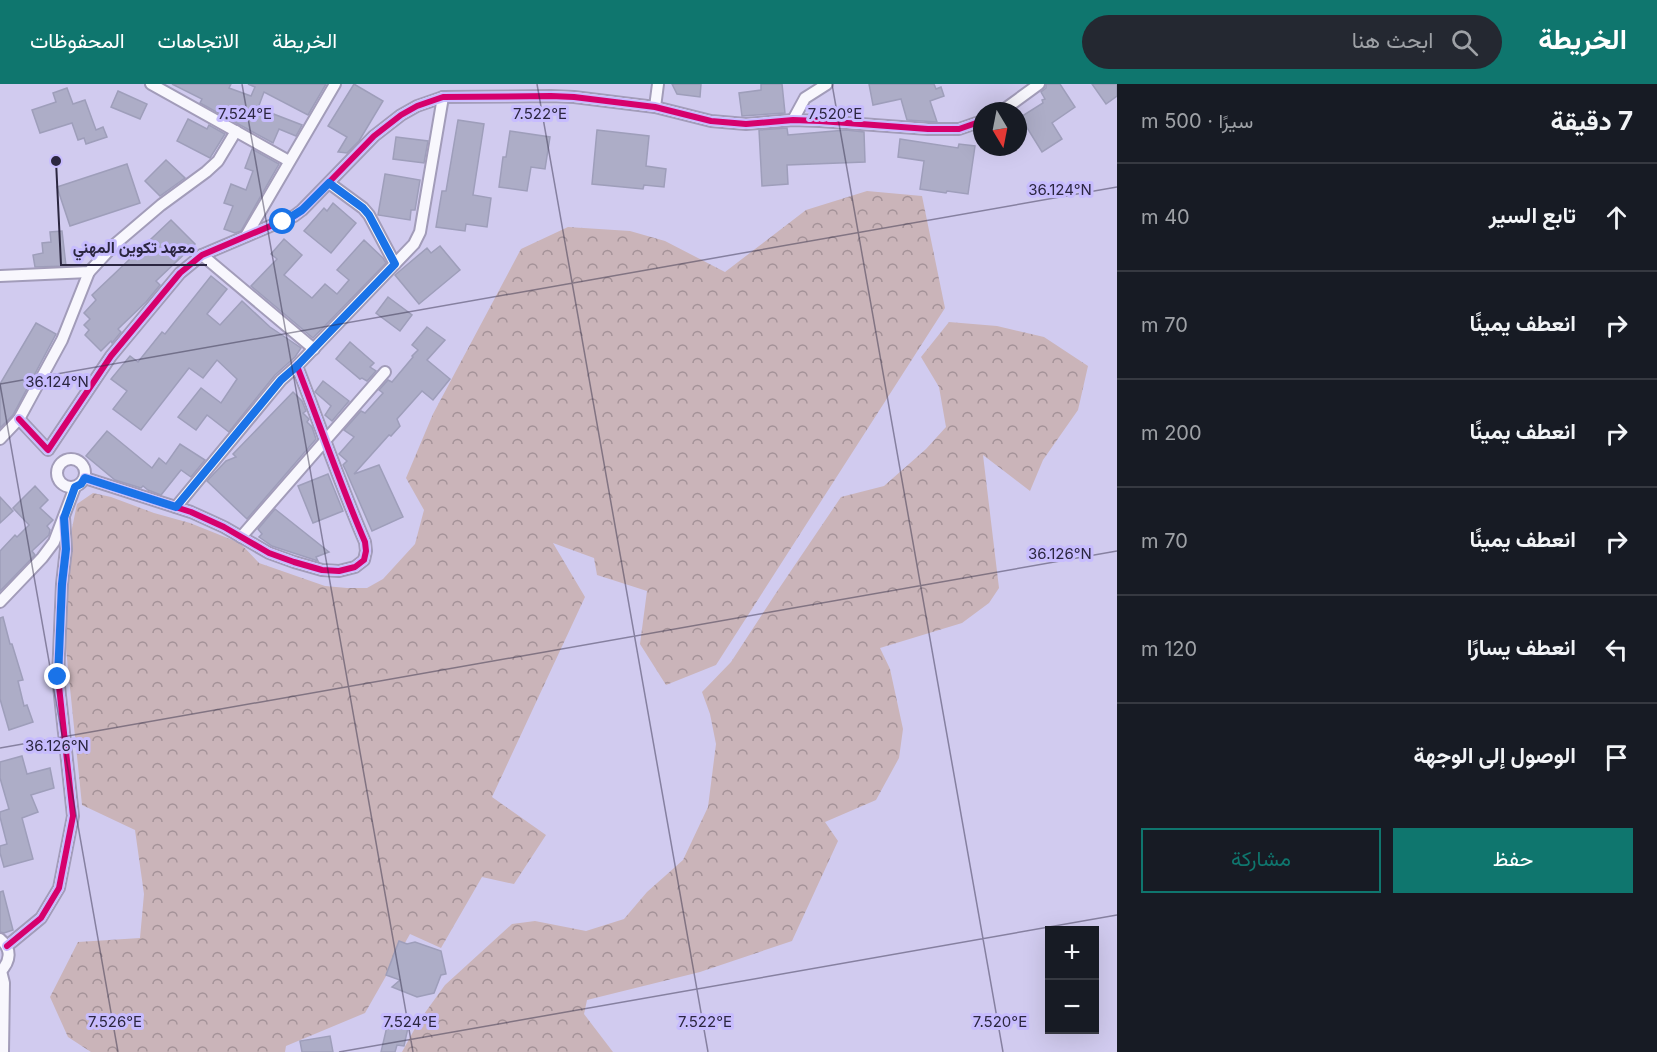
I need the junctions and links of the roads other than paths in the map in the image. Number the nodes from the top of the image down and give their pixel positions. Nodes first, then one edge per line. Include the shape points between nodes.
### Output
1 (151, 84) edge
2 (335, 84) edge
3 (658, 84) edge
4 (827, 84) edge
5 (1039, 84) edge
6 (443, 97) junction
7 (1014, 102) edge
8 (656, 107) junction
9 (793, 120) junction
10 (973, 124) edge
11 (236, 131) junction
12 (289, 161) junction
13 (329, 183) junction
14 (246, 236) junction
15 (202, 255) junction
16 (395, 264) junction
17 (88, 272) junction
18 (0, 276) edge
19 (314, 349) junction
20 (297, 366) junction
21 (385, 372) dead end
22 (19, 419) junction
23 (0, 439) edge
24 (325, 439) junction
25 (48, 450) junction
26 (60, 464) junction
27 (85, 478) junction
28 (75, 487) junction
29 (176, 507) junction
30 (64, 518) junction
31 (241, 537) junction
32 (0, 602) edge
33 (3, 943) edge
34 (0, 971) edge
35 (3, 1052) edge

1 - 11 street
2 - 12 street
3 - 8 street
4 - 9 street via 806,98
5 - 7 street
6 - 8 street via 551,96
6 - 13 street via 417,106 374,136
6 - 16 street via 420,232
8 - 9 street via 711,121 746,124
9 - 10 street via 928,129 959,129
11 - 12 street
11 - 17 street via 218,161 145,218
12 - 14 street
13 - 14 street via 294,216
13 - 16 street via 369,215
14 - 15 street
15 - 19 street
15 - 25 street via 180,273 111,356
16 - 19 street
17 - 18 street
17 - 22 street via 62,340
19 - 20 street
20 - 24 street
20 - 29 street via 281,380
21 - 24 street
22 - 23 street
22 - 25 street
24 - 31 street
24 - 31 street via 365,542 364,560 347,570 322,570 269,553
25 - 26 street
26 - 27 street via 76,459 84,467
26 - 28 street via 59,481
27 - 28 street
27 - 29 street
28 - 30 street
29 - 31 street
30 - 32 street via 49,550
30 - 33 street via 66,549 58,677 73,816 59,888 41,918
33 - 34 street via 9,960
34 - 35 street via 4,983

